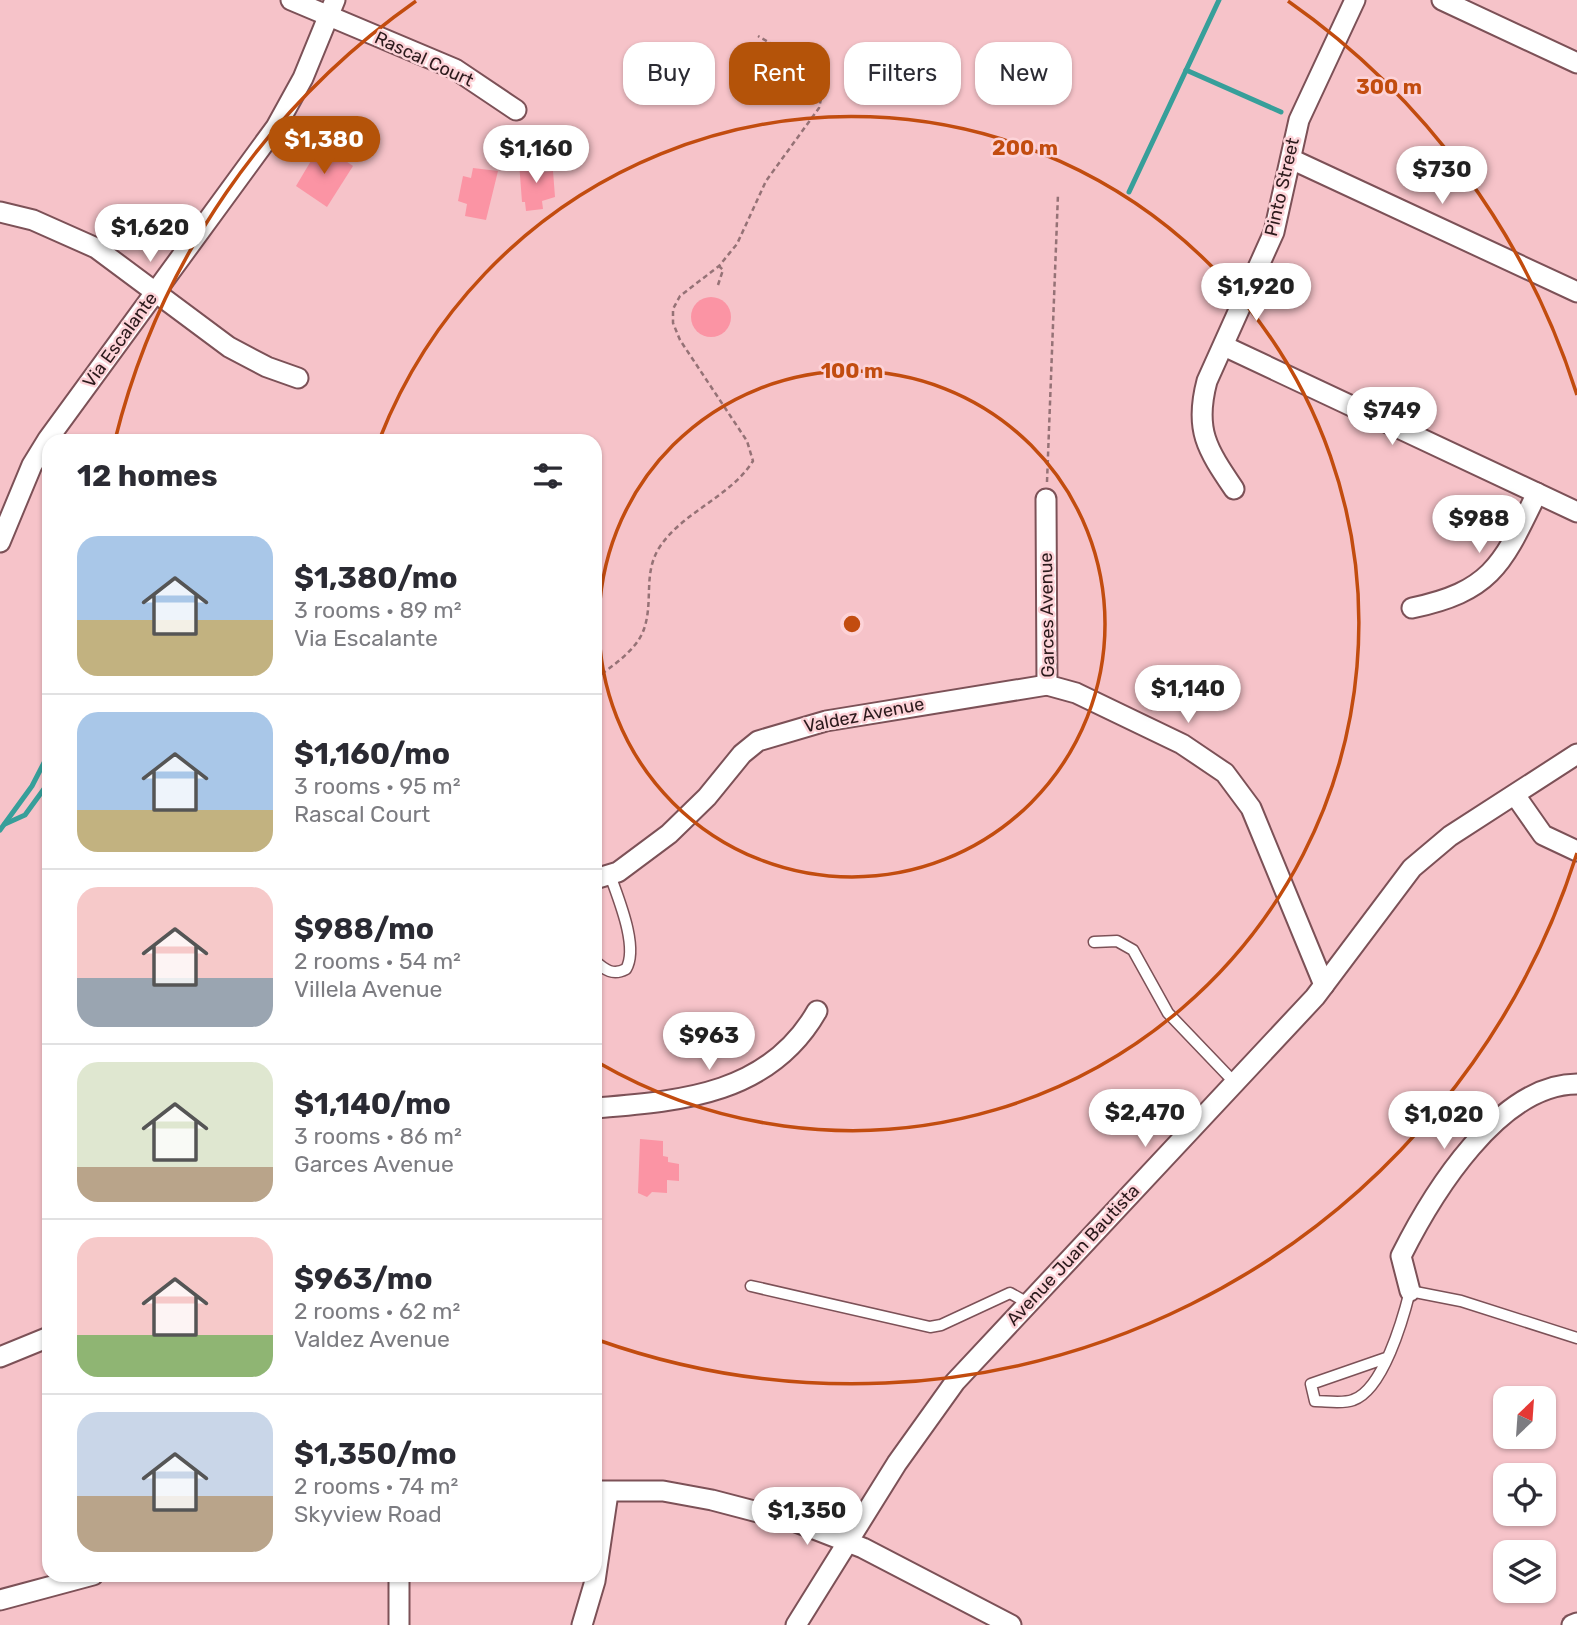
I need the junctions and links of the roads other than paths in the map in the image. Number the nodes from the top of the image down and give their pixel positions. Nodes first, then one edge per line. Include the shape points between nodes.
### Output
1 (291, 0) edge
2 (1355, 0) edge
3 (1441, 0) edge
4 (332, 8) edge
5 (1577, 63) edge
6 (516, 110) dead end
7 (1290, 159) junction
8 (0, 212) edge
9 (155, 290) junction
10 (1577, 292) edge
11 (1224, 346) junction
12 (298, 378) dead end
13 (52, 434) edge
14 (42, 449) edge
15 (1234, 489) dead end
16 (1537, 493) junction
17 (1046, 499) road end
18 (1577, 512) edge
19 (0, 542) edge
20 (1412, 608) dead end
21 (1047, 685) junction
22 (1577, 754) edge
23 (1515, 795) junction
24 (1577, 851) edge
25 (602, 877) edge
26 (1094, 942) dead end
27 (602, 967) edge
28 (1324, 985) junction
29 (817, 1011) dead end
30 (1235, 1083) junction
31 (1577, 1084) edge
32 (602, 1107) edge
33 (751, 1286) dead end
34 (1410, 1291) junction
35 (1028, 1303) junction
36 (1577, 1338) edge
37 (42, 1339) edge
38 (0, 1357) edge
39 (1386, 1358) junction
40 (602, 1492) edge
41 (848, 1541) junction
42 (67, 1582) edge
43 (399, 1582) edge
44 (595, 1582) edge
45 (0, 1600) edge
46 (1577, 1623) edge
47 (399, 1625) edge
48 (582, 1625) edge
49 (796, 1625) edge
50 (1011, 1625) edge
51 (1572, 1625) edge

1 - 4 street, Rascal Court
2 - 7 street, Pinto Street via 1299,120
3 - 5 street
4 - 6 street, Rascal Court via 455,69
4 - 9 street, Via Escalante via 303,78 276,127
7 - 10 street
7 - 11 street, Pinto Street via 1275,232
8 - 9 street via 67,233
9 - 12 street via 229,347
9 - 13 street, Via Escalante
11 - 15 street, Pinto Street via 1207,381 1200,420 1210,454
11 - 16 street
14 - 19 street, Via Escalante
16 - 18 street
16 - 20 street via 1513,542 1487,577 1448,601
17 - 21 street, Garces Avenue
21 - 25 street, Valdez Avenue via 781,732 758,741 707,797 644,854
21 - 28 street, Garces Avenue via 1076,693 1182,744 1225,773 1251,808
22 - 23 street, Avenue Juan Bautista
23 - 24 street via 1542,835
23 - 28 street, Avenue Juan Bautista via 1450,836 1412,868
25 - 27 lane via 621,906 631,959 620,972
26 - 30 lane via 1117,941 1133,950 1168,1013
28 - 30 street, Avenue Juan Bautista
29 - 32 street via 807,1029 783,1053 722,1090 677,1101
30 - 35 street, Avenue Juan Bautista
31 - 34 street via 1534,1093 1507,1112 1461,1160 1424,1211 1401,1256
33 - 35 lane via 930,1327 1010,1293
34 - 36 lane via 1461,1301
34 - 39 lane via 1399,1333
35 - 41 street, Avenue Juan Bautista via 975,1357 925,1421
37 - 38 street
39 - 39 lane via 1369,1389 1353,1401 1315,1401 1311,1384
40 - 41 street via 663,1491 712,1500
41 - 49 street, Avenue Juan Bautista
41 - 50 street
42 - 45 street
43 - 47 street
44 - 48 street
46 - 51 street

